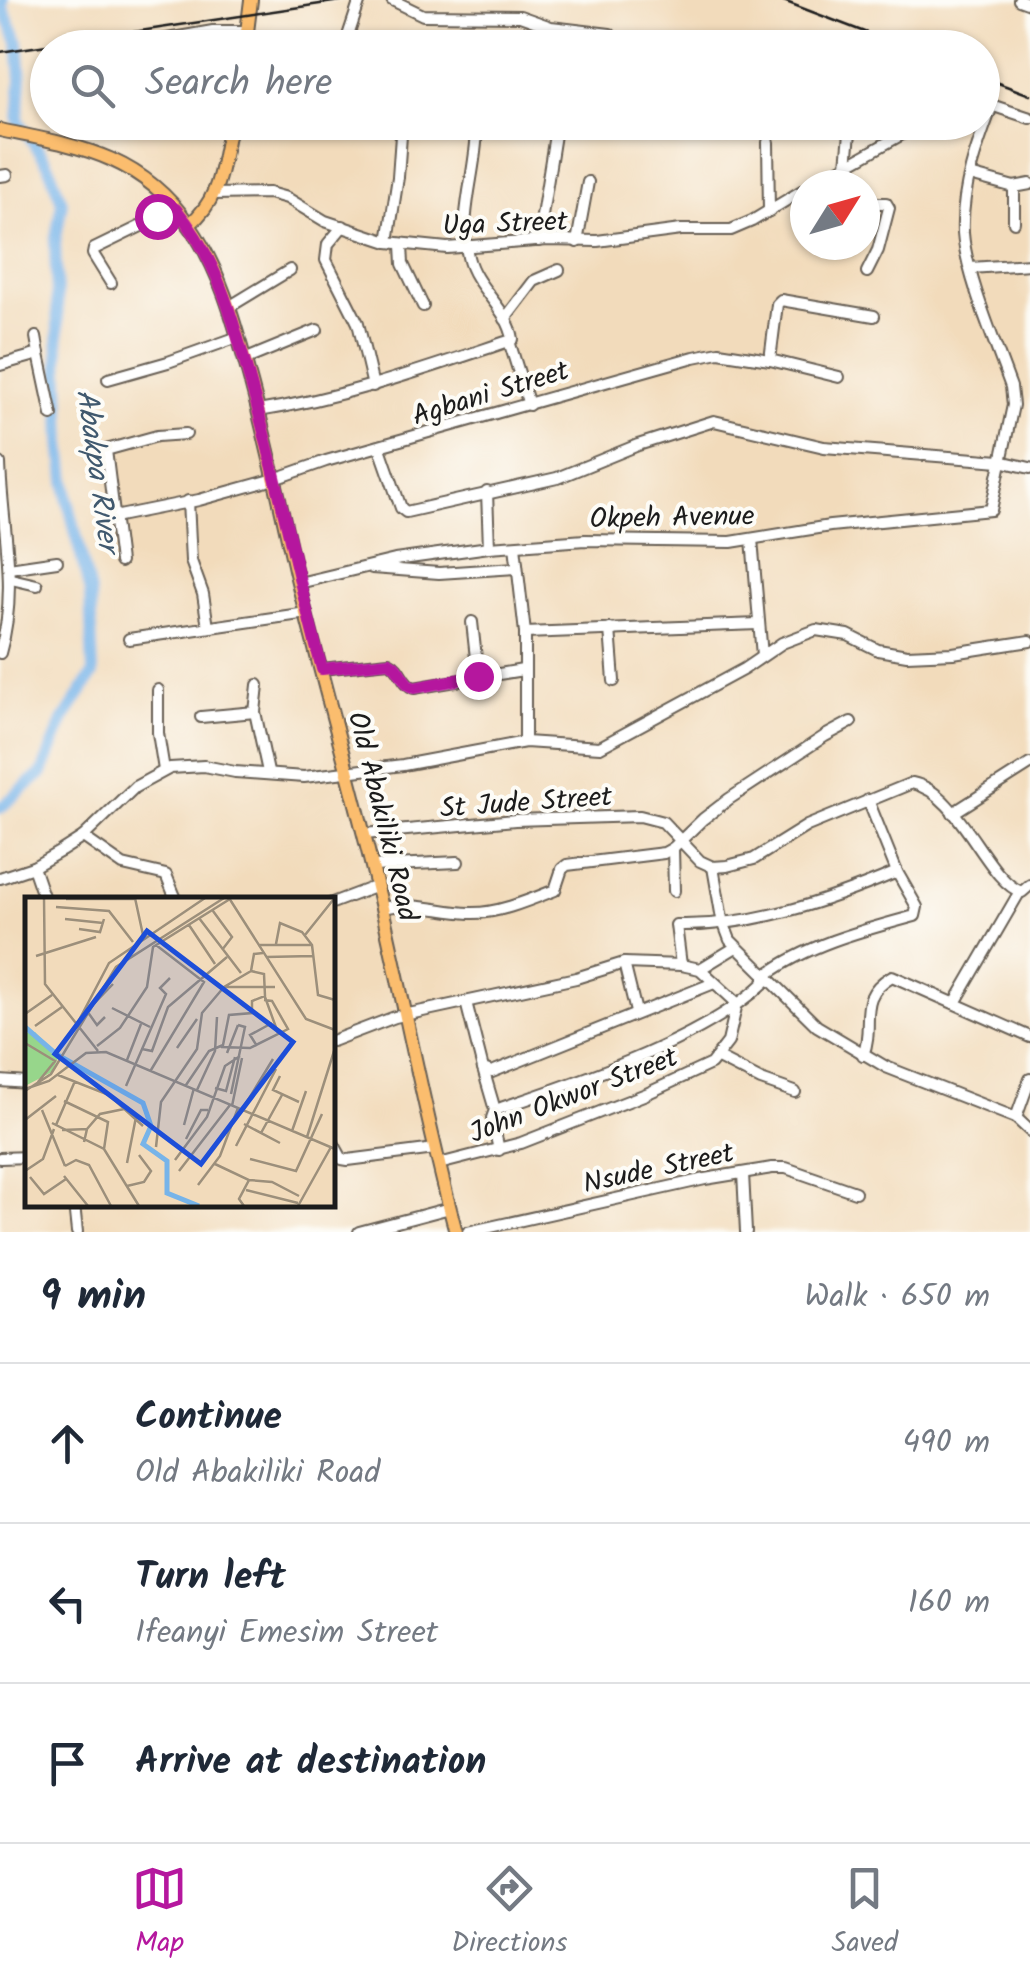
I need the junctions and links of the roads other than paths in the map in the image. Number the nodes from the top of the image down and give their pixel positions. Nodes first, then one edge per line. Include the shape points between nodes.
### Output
1 (252, 0) edge
2 (360, 0) edge
3 (392, 0) edge
4 (1019, 0) edge
5 (1030, 4) edge
6 (248, 30) edge
7 (350, 30) edge
8 (580, 30) edge
9 (1000, 108) edge
10 (1030, 118) edge
11 (0, 130) edge
12 (30, 136) edge
13 (49, 140) edge
14 (226, 140) edge
15 (400, 140) edge
16 (475, 140) edge
17 (554, 140) edge
18 (849, 140) edge
19 (892, 140) edge
20 (979, 140) edge
21 (768, 142) dead end
22 (847, 165) junction
23 (838, 170) edge
24 (970, 175) junction
25 (588, 182) dead end
26 (1030, 184) edge
27 (1014, 187) junction
28 (214, 194) junction
29 (790, 199) edge
30 (880, 203) edge
31 (176, 209) junction
32 (769, 210) junction
33 (1014, 222) dead end
34 (189, 225) junction
35 (343, 226) junction
36 (538, 241) junction
37 (388, 242) junction
38 (578, 242) junction
39 (880, 242) edge
40 (402, 245) junction
41 (466, 246) junction
42 (873, 260) edge
43 (1030, 264) edge
44 (970, 268) junction
45 (290, 270) dead end
46 (560, 270) dead end
47 (867, 272) dead end
48 (111, 283) dead end
49 (423, 306) dead end
50 (229, 308) junction
51 (874, 316) dead end
52 (505, 319) junction
53 (317, 330) dead end
54 (36, 336) dead end
55 (238, 336) junction
56 (509, 341) junction
57 (39, 354) junction
58 (244, 360) junction
59 (770, 360) junction
60 (0, 364) edge
61 (839, 377) dead end
62 (108, 378) dead end
63 (373, 386) junction
64 (530, 404) junction
65 (258, 411) junction
66 (52, 415) dead end
67 (186, 434) dead end
68 (380, 448) junction
69 (1000, 460) junction
70 (0, 464) edge
71 (1030, 468) edge
72 (275, 479) junction
73 (487, 492) junction
74 (188, 501) junction
75 (114, 517) junction
76 (752, 539) junction
77 (515, 546) junction
78 (489, 547) junction
79 (56, 561) dead end
80 (120, 562) dead end
81 (371, 568) junction
82 (516, 568) junction
83 (10, 574) junction
84 (298, 583) junction
85 (37, 584) dead end
86 (306, 613) junction
87 (4, 616) edge
88 (472, 622) dead end
89 (758, 624) junction
90 (208, 627) junction
91 (610, 629) junction
92 (525, 633) junction
93 (129, 639) dead end
94 (1030, 641) edge
95 (0, 653) edge
96 (762, 656) junction
97 (322, 669) junction
98 (523, 670) junction
99 (478, 676) junction
100 (614, 681) dead end
101 (258, 685) dead end
102 (158, 690) dead end
103 (255, 712) junction
104 (201, 717) dead end
105 (852, 722) dead end
106 (525, 742) junction
107 (1030, 764) edge
108 (164, 770) junction
109 (348, 770) junction
110 (268, 772) junction
111 (868, 800) junction
112 (953, 813) junction
113 (364, 834) junction
114 (82, 836) junction
115 (677, 845) junction
116 (458, 862) dead end
117 (372, 866) junction
118 (33, 867) junction
119 (714, 867) junction
120 (897, 872) junction
121 (0, 878) edge
122 (1030, 885) edge
123 (377, 886) junction
124 (674, 891) dead end
125 (1019, 893) junction
126 (43, 897) edge
127 (175, 897) edge
128 (335, 902) edge
129 (382, 908) junction
130 (724, 925) junction
131 (736, 947) junction
132 (624, 963) junction
133 (681, 965) junction
134 (700, 969) junction
135 (765, 976) junction
136 (714, 983) junction
137 (466, 1002) junction
138 (737, 1002) junction
139 (956, 1003) junction
140 (636, 1012) junction
141 (407, 1016) junction
142 (1030, 1038) edge
143 (335, 1039) edge
144 (863, 1055) junction
145 (718, 1058) junction
146 (482, 1069) junction
147 (1030, 1080) edge
148 (0, 1081) edge
149 (25, 1083) edge
150 (795, 1092) dead end
151 (495, 1110) junction
152 (1024, 1123) edge
153 (335, 1146) edge
154 (435, 1148) junction
155 (499, 1150) junction
156 (25, 1157) edge
157 (0, 1158) edge
158 (439, 1164) junction
159 (743, 1172) junction
160 (855, 1192) dead end
161 (74, 1207) edge
162 (450, 1208) junction
163 (77, 1232) edge
164 (358, 1232) edge
165 (456, 1232) edge
166 (468, 1232) edge
167 (746, 1232) edge

1 - 6 main road
2 - 7 street
3 - 8 street via 423,15 509,15
4 - 5 street
9 - 10 street
11 - 12 main road, Old Abakiliki Road
13 - 31 main road, Old Abakiliki Road via 128,166
14 - 28 main road
15 - 37 street
16 - 41 street
17 - 36 street
18 - 22 street
19 - 22 street
20 - 24 street
21 - 32 street
22 - 23 street
24 - 27 street
24 - 44 street via 963,233
25 - 38 street
26 - 27 street
27 - 33 street
28 - 34 main road
28 - 35 street, Uga Street via 269,193
29 - 32 street, Uga Street
30 - 39 street via 889,208
31 - 34 main road, Old Abakiliki Road
31 - 48 street via 94,249
32 - 38 street, Uga Street via 731,230
34 - 50 main road, Old Abakiliki Road
35 - 37 street, Uga Street
35 - 63 street via 328,244 326,260 362,334
36 - 38 street, Uga Street
36 - 41 street, Uga Street
37 - 40 street, Uga Street
40 - 41 street, Uga Street
40 - 49 street
41 - 52 street via 474,272
42 - 47 street
43 - 44 street
44 - 69 street via 1011,387
45 - 50 street
46 - 52 street via 534,281
50 - 55 main road, Old Abakiliki Road
51 - 59 street via 781,300
52 - 56 street via 514,337
53 - 58 street
54 - 57 street
55 - 58 main road, Old Abakiliki Road
55 - 62 street
56 - 63 street
56 - 64 street
57 - 60 street
57 - 66 street
58 - 65 main road, Old Abakiliki Road
59 - 61 street
59 - 64 street, Agbani Street via 719,352
63 - 65 street
64 - 68 street, Agbani Street
65 - 72 main road, Old Abakiliki Road
67 - 75 street via 106,450
68 - 72 street, Agbani Street
68 - 73 street via 406,512
69 - 71 street
69 - 73 street via 824,447 714,420 557,478
69 - 76 street, Okpeh Avenue via 992,510
70 - 83 street
72 - 74 street, Agbani Street
72 - 84 main road, Old Abakiliki Road
73 - 78 street
74 - 75 street, Agbani Street
74 - 90 street via 191,561
75 - 80 street
76 - 77 street, Okpeh Avenue
76 - 89 street
77 - 78 street, Okpeh Avenue
77 - 82 street
78 - 81 street, Okpeh Avenue
79 - 83 street
81 - 82 street
81 - 84 street
82 - 92 street
83 - 85 street
83 - 87 street
84 - 86 main road, Old Abakiliki Road
86 - 90 street
86 - 97 main road, Old Abakiliki Road
87 - 95 street
88 - 99 street
89 - 91 street
89 - 96 street
90 - 93 street
91 - 92 street
91 - 100 street
92 - 98 street
94 - 96 street via 907,656 816,630
96 - 106 street via 610,744
97 - 99 street via 389,662 414,688
97 - 109 main road, Old Abakiliki Road
98 - 99 street
98 - 106 street
101 - 103 street
102 - 108 street
103 - 104 street
103 - 110 street
105 - 115 street via 712,812
106 - 109 street
107 - 112 street
108 - 110 street
108 - 114 street via 121,798
109 - 110 street via 304,777
109 - 113 main road, Old Abakiliki Road
111 - 112 street via 912,783 926,787
111 - 119 street via 806,826 754,859
111 - 120 street
112 - 125 street
113 - 115 street, St Jude Street via 640,816 663,822
113 - 117 main road, Old Abakiliki Road
114 - 118 street
114 - 127 street via 122,865 166,875
115 - 119 street, St Jude Street
115 - 124 street
115 - 129 street via 654,856 568,865 555,890 490,911
116 - 117 street
117 - 123 main road, Old Abakiliki Road
118 - 121 street
118 - 126 street
119 - 130 street
120 - 130 street via 766,918
120 - 135 street via 915,916 820,945
122 - 125 street
123 - 128 street
123 - 129 main road, Old Abakiliki Road
125 - 139 street
129 - 141 main road, Old Abakiliki Road
130 - 131 street
130 - 133 street via 676,925
131 - 134 street
131 - 135 street
132 - 133 street
132 - 137 street
132 - 140 street
133 - 134 street
134 - 136 street
135 - 138 street
135 - 144 street via 817,1026
136 - 138 street
136 - 140 street
137 - 141 street
137 - 146 street
138 - 145 street, John Okwor Street
138 - 151 street via 698,1030
139 - 142 street
139 - 144 street via 892,976 879,984 866,1008 870,1038
140 - 146 street via 503,1069
141 - 143 street
141 - 154 main road, Old Abakiliki Road
144 - 152 street
145 - 150 street, John Okwor Street
145 - 155 street, John Okwor Street via 646,1094
146 - 151 street
147 - 152 street
148 - 149 street
151 - 155 street
153 - 154 street via 348,1160
154 - 158 main road, Old Abakiliki Road
155 - 158 street, John Okwor Street
156 - 157 street
158 - 162 main road, Old Abakiliki Road
159 - 160 street, Nsude Street via 786,1168
159 - 166 street, Nsude Street
159 - 167 street
161 - 163 street
162 - 164 street
162 - 165 main road, Old Abakiliki Road

